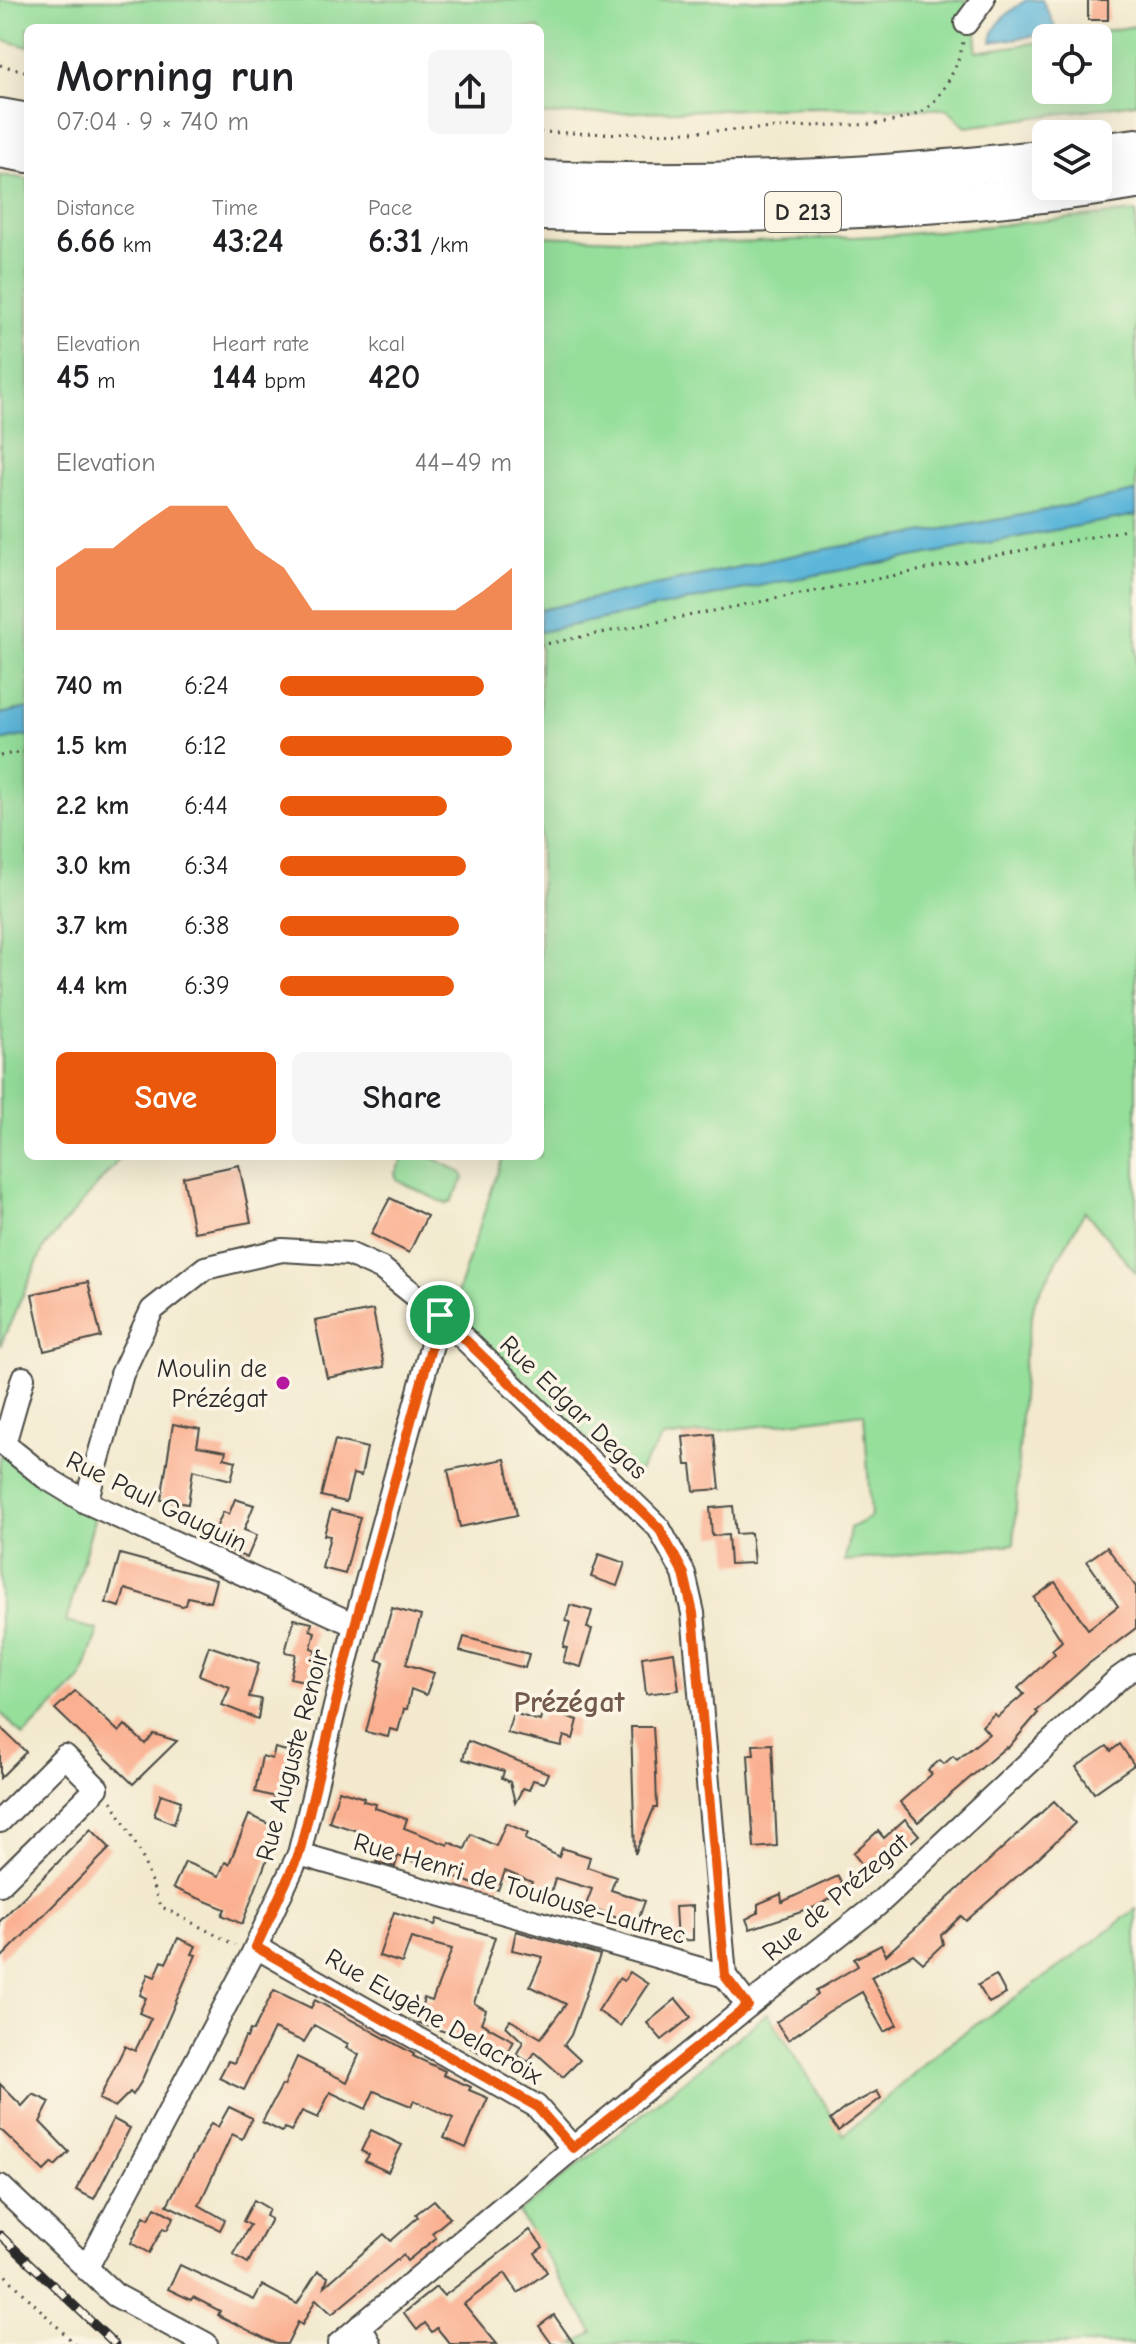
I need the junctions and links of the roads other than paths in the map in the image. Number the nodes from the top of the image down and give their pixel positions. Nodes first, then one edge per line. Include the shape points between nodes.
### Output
1 (983, 0) edge
2 (966, 23) road end
3 (0, 117) edge
4 (24, 121) edge
5 (1136, 147) edge
6 (0, 149) edge
7 (1112, 150) edge
8 (24, 153) edge
9 (1032, 159) edge
10 (544, 179) edge
11 (1136, 181) edge
12 (544, 212) edge
13 (440, 1315) junction
14 (23, 1378) dead end
15 (86, 1502) junction
16 (355, 1625) junction
17 (1136, 1666) edge
18 (0, 1821) edge
19 (299, 1854) junction
20 (0, 1884) edge
21 (254, 1952) junction
22 (725, 1976) junction
23 (748, 2006) junction
24 (573, 2148) junction
25 (0, 2186) edge
26 (86, 2269) junction
27 (365, 2335) edge
28 (206, 2344) edge
29 (339, 2344) edge

1 - 2 street
3 - 4 highway
5 - 7 highway
6 - 8 highway
9 - 10 highway, D 213 via 767,180
11 - 12 highway, D 213 via 821,211
13 - 15 street, Rue Edgar Degas via 382,1269 349,1254 282,1250 205,1268 152,1310 122,1374
13 - 16 street, Rue Auguste Renoir
13 - 22 street, Rue Edgar Degas via 659,1528 684,1574 693,1613
14 - 15 street, Rue Paul Gauguin via 4,1444
15 - 16 street, Rue Paul Gauguin
16 - 19 street, Rue Auguste Renoir
17 - 23 street, Rue de Prézegat via 877,1905
18 - 20 street via 65,1756 97,1788
19 - 21 street, Rue Auguste Renoir
19 - 22 street, Rue Henri de Toulouse-Lautrec
21 - 24 street, Rue Eugène Delacroix via 536,2106
21 - 26 street, Rue Auguste Renoir
22 - 23 street
23 - 24 street, Rue de Prézegat
24 - 27 street, Rue de Prézegat
25 - 26 street
26 - 28 street via 115,2295
27 - 29 street, Rue de Prézegat

